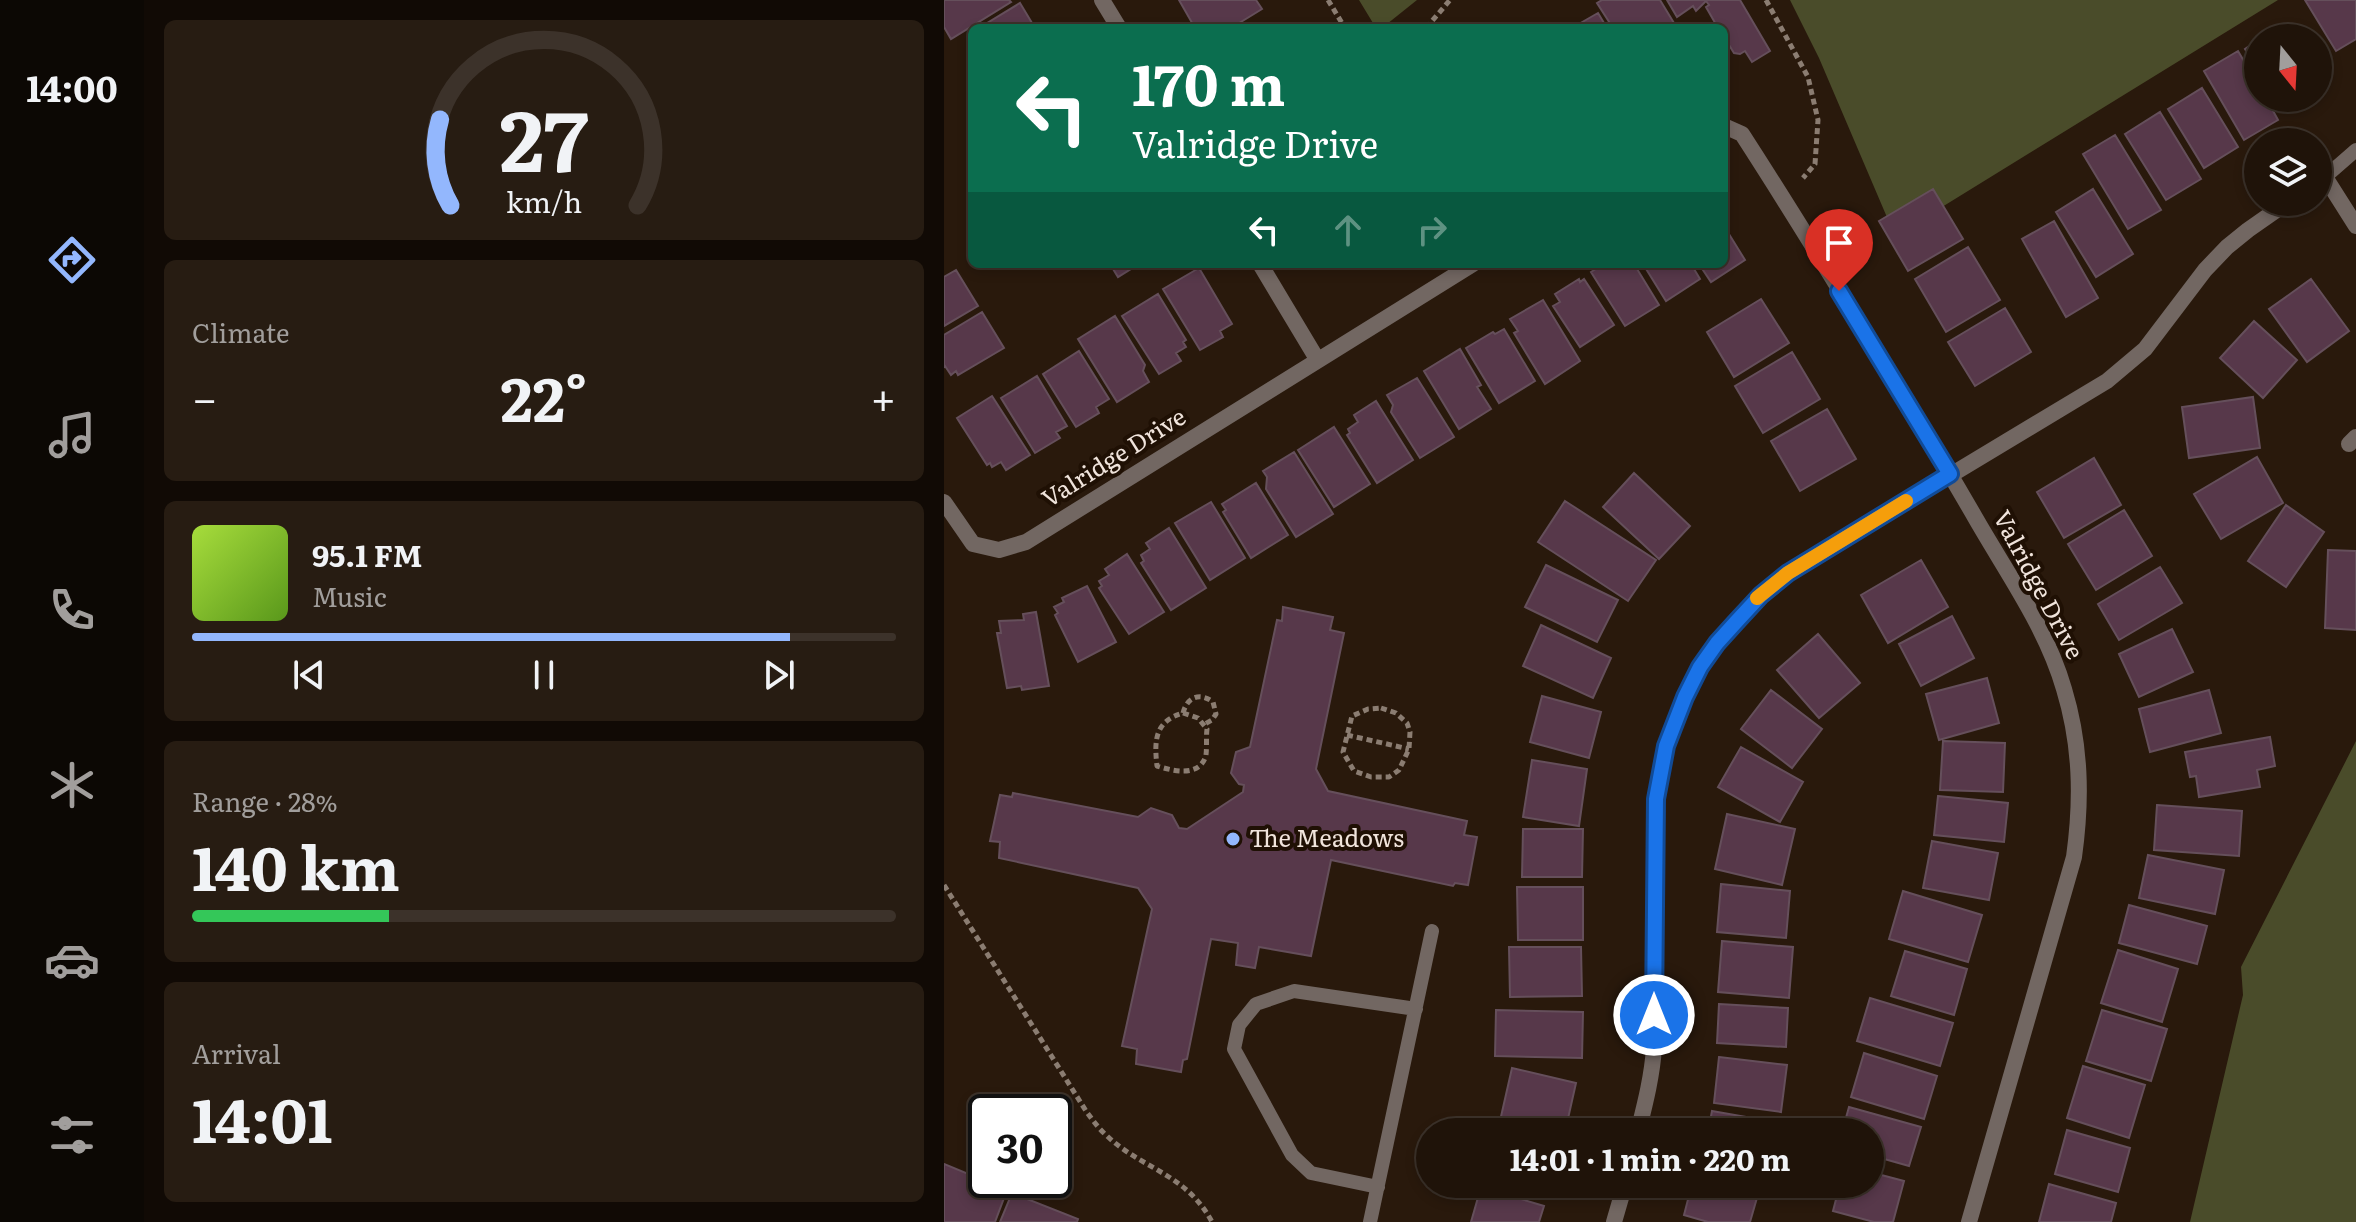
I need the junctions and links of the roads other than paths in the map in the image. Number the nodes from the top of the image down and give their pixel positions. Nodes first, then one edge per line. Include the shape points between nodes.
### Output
1 (1102, 0) edge
2 (1117, 24) edge
3 (1728, 128) edge
4 (2356, 150) edge
5 (2332, 171) edge
6 (2332, 194) edge
7 (2268, 216) edge
8 (2356, 226) edge
9 (1262, 268) edge
10 (1466, 268) edge
11 (1317, 359) junction
12 (1950, 474) junction
13 (944, 502) edge
14 (1432, 931) dead end
15 (1416, 1009) junction
16 (1641, 1118) edge
17 (1378, 1187) junction
18 (1621, 1198) edge
19 (1370, 1222) edge
20 (1614, 1222) edge
21 (1969, 1222) edge

1 - 2 street
3 - 12 street, Valridge Drive via 1742,134
4 - 5 lane
6 - 8 street
7 - 12 street via 2227,247 2145,349 2107,381
9 - 11 street
10 - 11 street, Valridge Drive
11 - 13 street, Valridge Drive via 1026,542 999,550 973,544
12 - 16 street via 1761,595 1717,643 1685,697 1666,746 1656,799 1654,1046
12 - 21 street, Valridge Drive via 2058,669 2074,727 2080,783 2069,878
14 - 15 lane
15 - 17 lane
15 - 17 lane via 1294,991 1256,1004 1236,1037 1234,1049 1292,1155 1311,1173
17 - 19 lane
18 - 20 street

